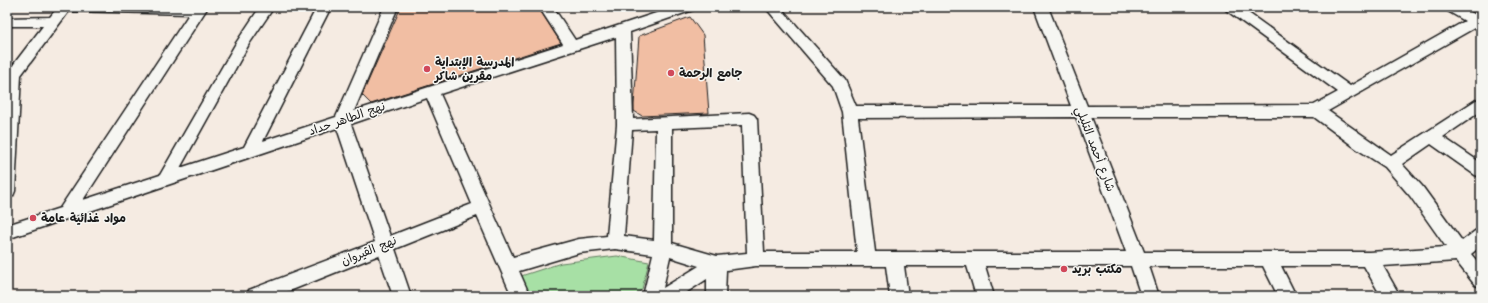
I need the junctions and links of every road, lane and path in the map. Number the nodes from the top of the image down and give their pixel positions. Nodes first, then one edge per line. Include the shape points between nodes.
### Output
1 (65, 7) edge
2 (68, 7) edge
3 (267, 7) edge
4 (324, 7) edge
5 (391, 7) edge
6 (546, 7) edge
7 (688, 7) edge
8 (772, 7) edge
9 (1041, 7) edge
10 (1231, 7) edge
11 (1451, 7) edge
12 (199, 8) edge
13 (54, 21) junction
14 (1479, 21) edge
15 (7, 22) edge
16 (624, 30) junction
17 (571, 46) junction
18 (11, 79) edge
19 (431, 91) junction
20 (1350, 93) junction
21 (1317, 111) junction
22 (1477, 111) edge
23 (850, 112) junction
24 (1081, 112) junction
25 (342, 121) junction
26 (664, 123) junction
27 (625, 125) junction
28 (1432, 137) junction
29 (250, 151) junction
30 (1391, 163) junction
31 (1481, 171) edge
32 (165, 180) junction
33 (7, 191) edge
34 (483, 207) junction
35 (66, 212) junction
36 (7, 232) edge
37 (1481, 236) edge
38 (615, 242) junction
39 (385, 244) junction
40 (663, 248) junction
41 (1460, 253) junction
42 (1268, 258) junction
43 (756, 259) junction
44 (867, 259) junction
45 (894, 259) junction
46 (974, 259) junction
47 (1138, 259) junction
48 (1369, 259) junction
49 (717, 264) junction
50 (508, 266) junction
51 (1481, 279) edge
52 (1151, 294) edge
53 (256, 296) edge
54 (402, 296) edge
55 (521, 296) edge
56 (652, 296) edge
57 (666, 296) edge
58 (716, 296) edge
59 (899, 296) edge
60 (985, 296) edge
61 (1287, 296) edge
62 (1391, 296) edge

1 - 13 street
2 - 12 street
3 - 32 street via 243,43
4 - 29 street
5 - 25 street
6 - 17 street
7 - 16 street, نهج الطاهر حداد
8 - 23 street via 840,84
9 - 24 street, شارع أحمد التليلي
10 - 20 street
11 - 14 street
12 - 35 street
13 - 15 street
13 - 18 street
14 - 20 street
16 - 17 street, نهج الطاهر حداد
16 - 27 street
17 - 19 street, نهج الطاهر حداد
18 - 33 street
19 - 25 street, نهج الطاهر حداد
19 - 34 street
20 - 21 street
21 - 24 street
21 - 30 street
22 - 28 street
23 - 24 street
23 - 44 street
24 - 47 street, شارع أحمد التليلي
25 - 29 street, نهج الطاهر حداد
25 - 39 street
26 - 27 street
26 - 40 street
26 - 43 street via 750,119
27 - 38 street
28 - 30 street
28 - 31 street
29 - 32 street, نهج الطاهر حداد
30 - 41 street via 1416,191
32 - 35 street, نهج الطاهر حداد
34 - 39 street, نهج القيروان
34 - 50 street
35 - 36 street, نهج الطاهر حداد
37 - 41 street
38 - 40 street
38 - 50 street via 579,246
39 - 53 street, نهج القيروان
39 - 54 street
40 - 49 street
40 - 56 street
41 - 48 street
41 - 51 street
42 - 47 street
42 - 48 street
42 - 61 street
43 - 44 street
43 - 49 street
44 - 45 street
45 - 46 street
45 - 59 street
46 - 47 street
46 - 60 street
47 - 52 street, شارع أحمد التليلي
48 - 62 street
49 - 57 street
49 - 58 street
50 - 55 street

